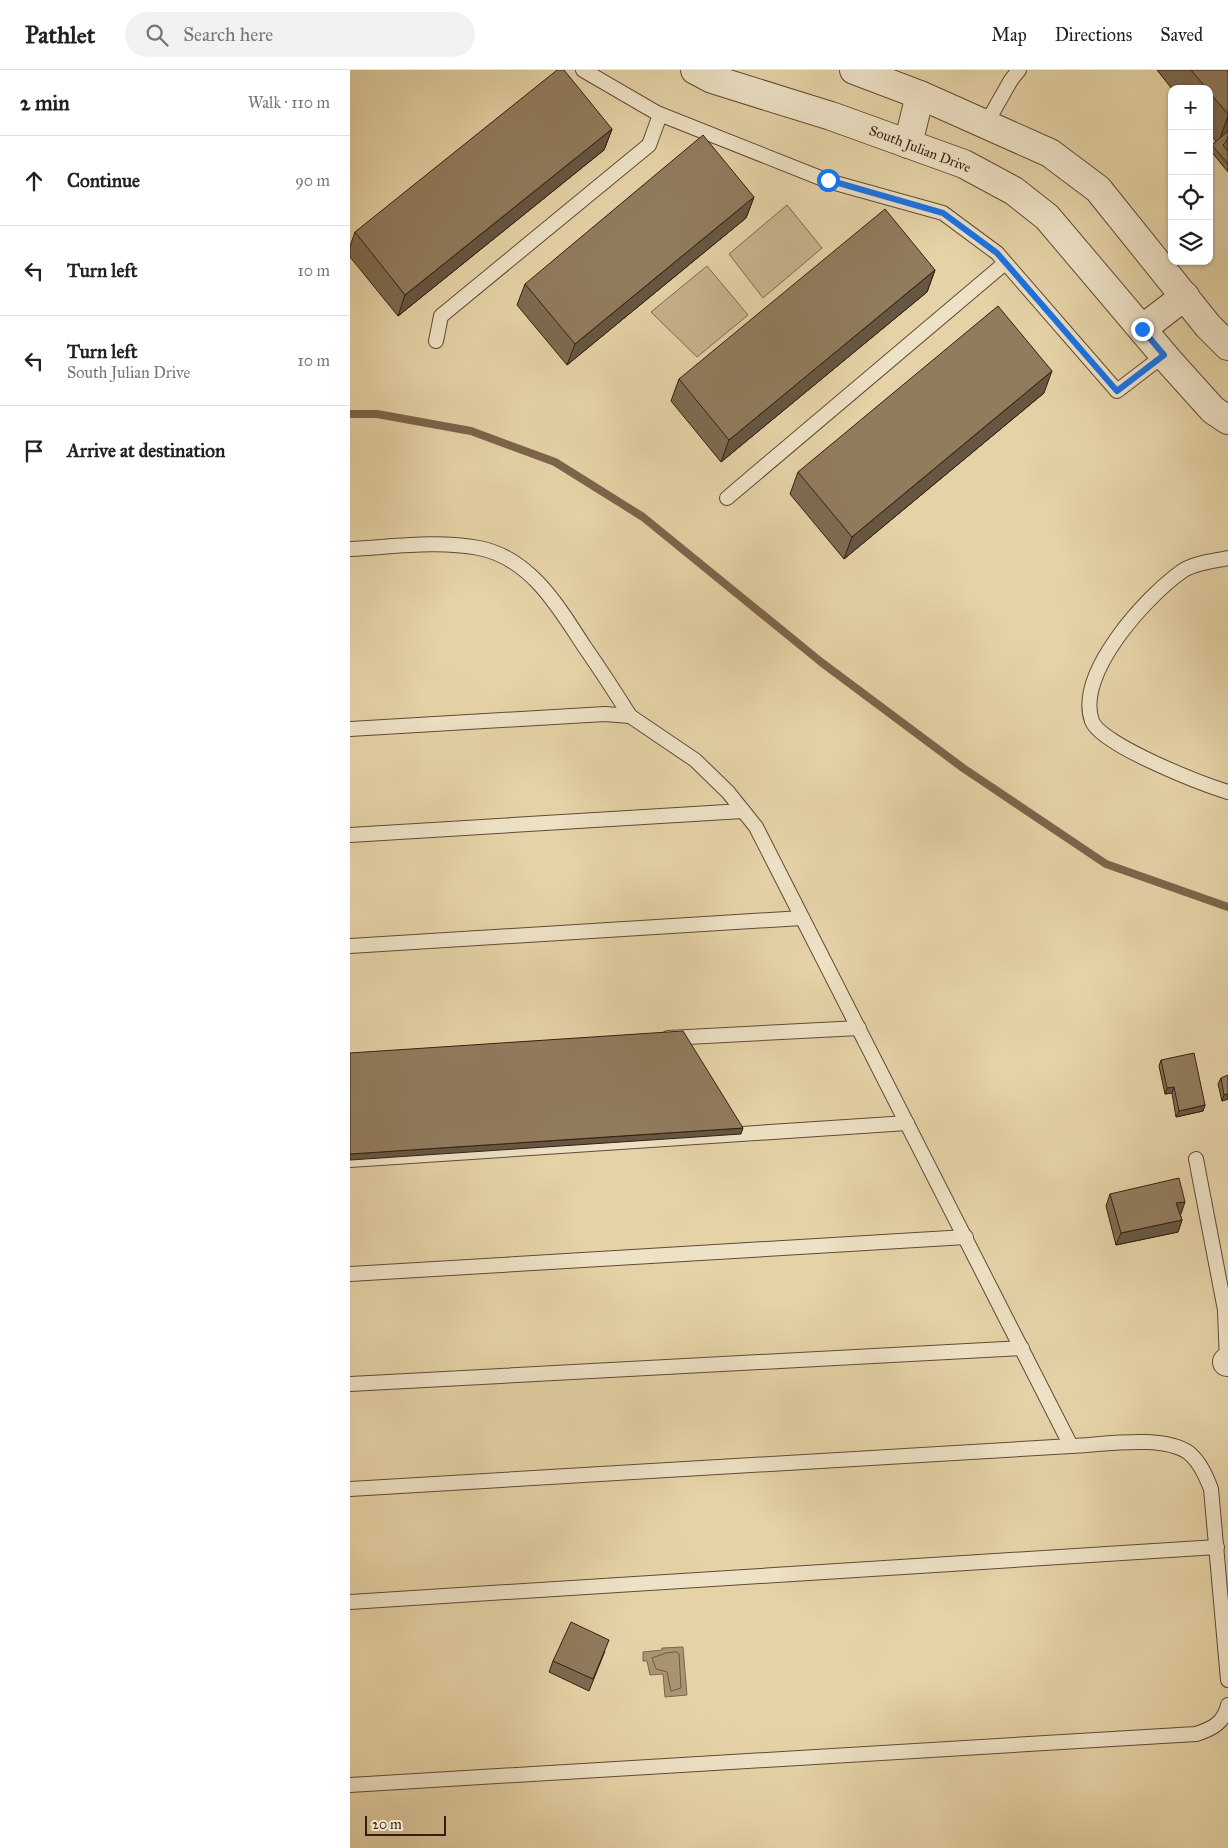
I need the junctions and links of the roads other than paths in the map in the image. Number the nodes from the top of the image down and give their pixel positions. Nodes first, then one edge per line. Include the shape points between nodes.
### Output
1 (583, 70) edge
2 (695, 70) edge
3 (854, 70) edge
4 (1019, 70) edge
5 (920, 95) junction
6 (660, 115) junction
7 (986, 124) junction
8 (908, 144) junction
9 (1005, 263) junction
10 (1185, 296) junction
11 (1142, 329) junction
12 (436, 341) dead end
13 (1228, 346) edge
14 (1164, 355) junction
15 (1228, 420) edge
16 (727, 498) dead end
17 (350, 549) edge
18 (1228, 558) edge
19 (630, 716) junction
20 (350, 729) edge
21 (1228, 792) edge
22 (742, 811) junction
23 (350, 835) edge
24 (802, 918) junction
25 (350, 946) edge
26 (859, 1028) junction
27 (650, 1039) edge
28 (907, 1124) junction
29 (1196, 1159) dead end
30 (350, 1160) edge
31 (966, 1237) junction
32 (350, 1274) edge
33 (1022, 1348) junction
34 (1228, 1362) edge
35 (350, 1384) edge
36 (1071, 1446) junction
37 (350, 1489) edge
38 (1217, 1547) junction
39 (350, 1602) edge
40 (1228, 1680) edge
41 (1228, 1705) edge
42 (350, 1785) edge

1 - 6 lane
2 - 8 street, South Julian Drive via 712,79
3 - 5 street
4 - 7 lane
5 - 7 street
5 - 8 street
6 - 9 lane via 828,180 943,213 997,253
6 - 12 lane via 649,145 441,316
7 - 10 street via 1050,153 1098,189
8 - 11 street, South Julian Drive via 964,164 1014,191 1047,217
9 - 14 lane via 1117,391
9 - 16 lane
10 - 11 street
10 - 13 street
11 - 14 street, South Julian Drive
14 - 15 street, South Julian Drive via 1213,410
17 - 19 lane via 458,545 481,548 506,557 554,600
18 - 21 lane via 1183,570 1151,598 1114,644 1096,674 1089,701 1092,722 1109,739 1194,781
19 - 20 lane via 605,714
19 - 22 lane via 695,760 728,792
22 - 23 lane
22 - 24 lane via 756,827
24 - 25 lane
24 - 26 lane
26 - 27 lane
26 - 28 lane
28 - 30 lane
28 - 31 lane
29 - 34 lane via 1225,1310
31 - 32 lane
31 - 33 lane
33 - 35 lane
33 - 36 lane
36 - 37 lane
36 - 38 lane via 1153,1442 1189,1453 1203,1469 1211,1489
38 - 39 lane
38 - 40 lane
41 - 42 lane via 1226,1714 1214,1729 1196,1734

